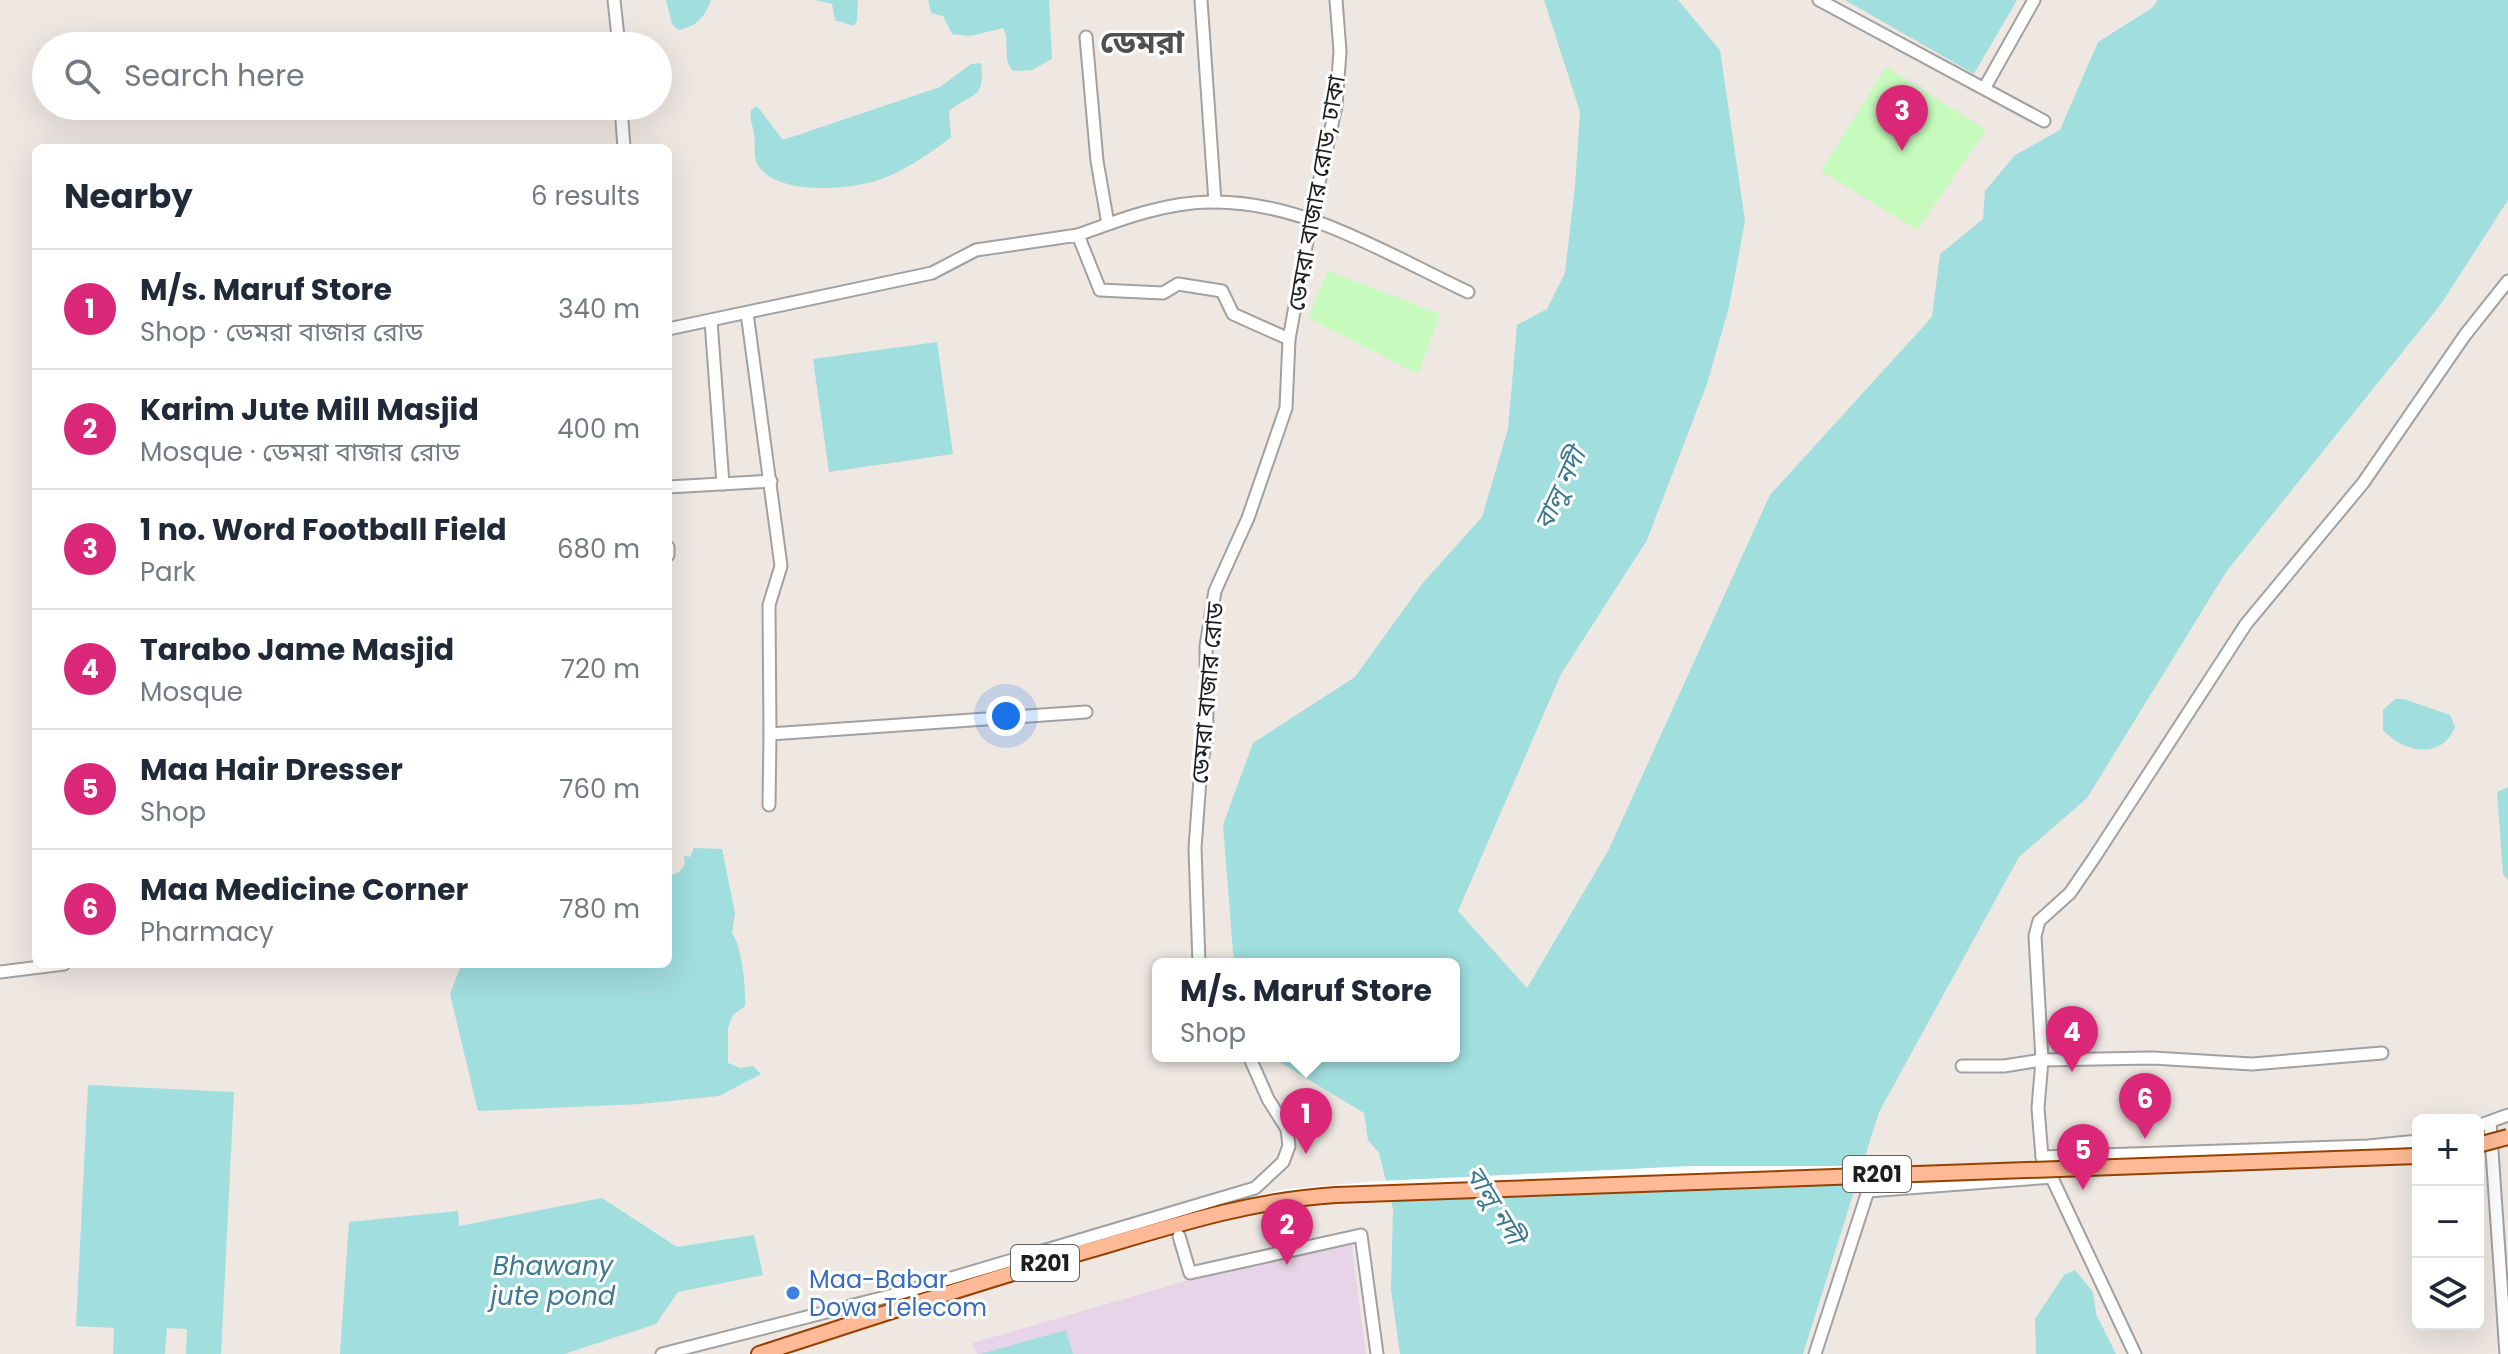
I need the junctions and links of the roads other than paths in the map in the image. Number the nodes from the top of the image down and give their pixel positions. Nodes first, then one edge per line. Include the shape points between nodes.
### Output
1 (614, 0) edge
2 (1201, 0) edge
3 (1336, 0) edge
4 (1819, 0) edge
5 (2034, 0) edge
6 (617, 32) edge
7 (1086, 37) dead end
8 (1985, 87) junction
9 (622, 120) edge
10 (2044, 121) dead end
11 (624, 144) edge
12 (1215, 202) junction
13 (1311, 219) junction
14 (1108, 224) junction
15 (1078, 235) junction
16 (2508, 281) edge
17 (1468, 292) dead end
18 (747, 313) junction
19 (711, 321) junction
20 (672, 328) edge
21 (1289, 339) junction
22 (771, 481) junction
23 (723, 484) junction
24 (672, 487) edge
25 (1086, 712) dead end
26 (770, 734) junction
27 (769, 805) dead end
28 (1199, 958) edge
29 (32, 968) edge
30 (0, 972) edge
31 (2382, 1053) dead end
32 (2042, 1060) junction
33 (1252, 1062) edge
34 (1962, 1066) dead end
35 (2508, 1115) edge
36 (2490, 1122) junction
37 (2484, 1124) edge
38 (2508, 1137) edge
39 (2412, 1142) edge
40 (2484, 1143) edge
41 (2412, 1156) edge
42 (2042, 1157) junction
43 (2053, 1177) junction
44 (1179, 1236) dead end
45 (662, 1354) edge
46 (759, 1354) edge
47 (1377, 1354) edge
48 (1815, 1354) edge
49 (2135, 1354) edge
50 (2506, 1354) edge

1 - 6 street
2 - 12 street
3 - 13 street, ডেমরা বাজার রোড, ঢাকা via 1336,106
4 - 8 street
5 - 8 street
7 - 14 street
8 - 10 street
9 - 11 street
12 - 13 street
12 - 14 street
13 - 17 street
13 - 21 street, ডেমরা বাজার রোড, ঢাকা
14 - 15 street
15 - 18 street via 976,250 932,273
15 - 21 street via 1100,290 1163,293 1178,284 1222,291 1233,314
16 - 32 street via 2363,483 2246,624 2078,882 2039,921 2035,936
18 - 19 street
18 - 22 street
19 - 20 street
19 - 23 street
21 - 28 street, ডেমরা বাজার রোড via 1286,408 1248,518 1215,591 1206,646 1207,736 1195,848
22 - 23 street
22 - 26 street via 781,566 769,605
23 - 24 street
25 - 26 street
26 - 27 street
29 - 30 street
31 - 32 street via 2252,1064 2153,1058
32 - 34 street
32 - 42 street
33 - 45 street via 1287,1129 1289,1146 1283,1162 1255,1188 901,1293
35 - 36 street
36 - 37 street
36 - 50 street
38 - 40 main road, bridge
39 - 42 street
41 - 46 main road, R201, bridge via 1281,1199 1049,1262
42 - 43 street
43 - 48 street via 1868,1191
43 - 49 street
44 - 47 street via 1190,1273 1361,1235

